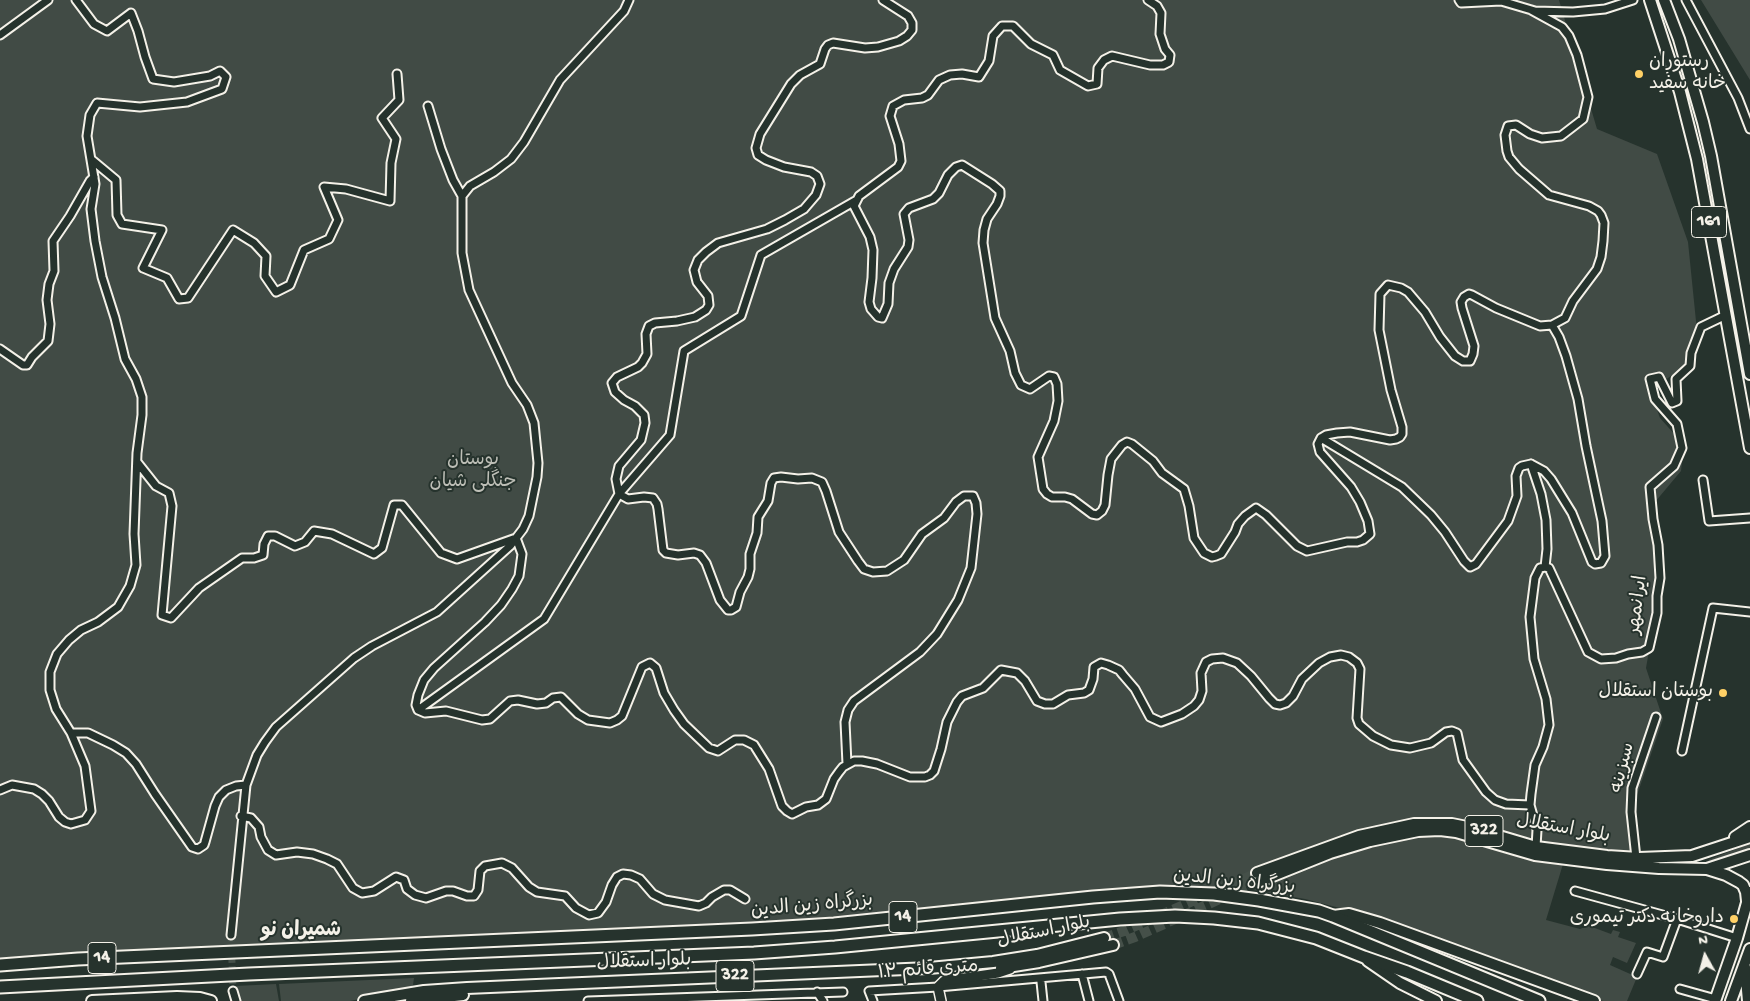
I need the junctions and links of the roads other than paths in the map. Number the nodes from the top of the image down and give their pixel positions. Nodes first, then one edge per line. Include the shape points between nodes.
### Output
1 (48, 0) edge
2 (76, 0) edge
3 (629, 0) edge
4 (883, 0) edge
5 (1148, 0) edge
6 (1459, 0) edge
7 (1633, 0) edge
8 (1650, 0) edge
9 (1664, 0) edge
10 (1686, 0) edge
11 (1532, 10) junction
12 (0, 35) edge
13 (397, 74) dead end
14 (428, 106) dead end
15 (1750, 129) edge
16 (92, 160) junction
17 (94, 177) junction
18 (462, 196) junction
19 (855, 201) junction
20 (1726, 315) junction
21 (1552, 325) junction
22 (0, 349) edge
23 (1750, 372) edge
24 (1320, 438) junction
25 (1750, 448) edge
26 (137, 462) junction
27 (1531, 464) junction
28 (1702, 480) dead end
29 (619, 494) junction
30 (1750, 518) edge
31 (516, 538) junction
32 (1545, 566) junction
33 (1750, 612) edge
34 (418, 710) junction
35 (1656, 717) dead end
36 (71, 733) junction
37 (1682, 751) dead end
38 (848, 764) junction
39 (246, 785) junction
40 (0, 790) edge
41 (1530, 805) junction
42 (242, 816) junction
43 (1750, 826) edge
44 (1750, 837) edge
45 (1536, 847) junction
46 (1715, 849) junction
47 (1750, 855) edge
48 (1636, 858) junction
49 (1707, 869) junction
50 (1575, 891) dead end
51 (1748, 897) edge
52 (745, 899) dead end
53 (1334, 916) junction
54 (1678, 919) junction
55 (231, 935) tunnel mouth
56 (1104, 938) tunnel mouth
57 (1737, 938) junction
58 (1113, 945) tunnel mouth
59 (1750, 950) edge
60 (1364, 957) junction
61 (1745, 963) junction
62 (1025, 964) junction
63 (0, 965) edge
64 (1082, 974) junction
65 (1637, 974) dead end
66 (1041, 982) dead end
67 (0, 987) edge
68 (938, 988) junction
69 (1680, 989) dead end
70 (817, 992) junction
71 (843, 992) dead end
72 (765, 993) junction
73 (661, 999) edge
74 (715, 999) edge
75 (606, 1000) edge
76 (1715, 1000) edge
77 (92, 1001) edge
78 (211, 1001) edge
79 (364, 1001) edge
80 (412, 1001) edge
81 (588, 1001) edge
82 (769, 1001) edge
83 (823, 1001) edge
84 (873, 1001) edge
85 (942, 1001) edge
86 (1044, 1001) edge
87 (1089, 1001) edge
88 (1119, 1001) edge
89 (1436, 1001) edge
90 (1477, 1001) edge
91 (1539, 1001) edge
92 (1594, 1001) edge
93 (1731, 1001) edge
94 (1748, 1001) edge

1 - 12 street
2 - 16 street via 94,24 107,31 131,13 153,79 174,82 210,76 220,70 226,77 222,89 187,102 140,107 96,103 90,115 87,136
3 - 18 street via 624,11 560,80 511,159 470,186
4 - 29 street via 908,16 912,30 907,36 878,47 828,45 820,64 791,84 760,134 756,148 758,155 818,176 820,184 816,195 804,209 785,220 767,229 718,243 706,252 694,270 697,282 708,296 706,310 695,317 655,322 649,326 647,354 642,363 612,383 614,392 644,415 645,423 640,440 619,466 616,479
5 - 19 street via 1161,13 1160,34 1170,62 1150,65 1112,56 1098,68 1097,84 1088,86 1060,70 1053,55 1031,44 1013,26 1002,26 993,36 989,61 979,77 950,74 939,80 928,95 893,106 890,116 900,162
6 - 11 street via 1461,3 1501,1
7 - 11 street via 1605,9 1573,12
8 - 20 main road, 161 via 1689,125
9 - 23 main road, 161 via 1705,130
10 - 15 street via 1738,98
11 - 21 street via 1562,27 1569,36 1588,98 1582,119 1561,136 1542,138 1516,125 1508,126 1504,135 1509,157 1549,195 1594,209 1604,223 1597,269 1573,301 1565,318
13 - 16 street via 399,100 382,118 396,139 391,163 390,201 346,189 324,188 338,220 329,239 304,250 290,284 276,292 265,276 266,256 254,243 233,230 188,298 179,299 166,278 143,268 162,230 122,224 117,215 116,180
14 - 18 street via 441,149
16 - 17 street
17 - 22 street via 53,241 54,271 46,300 50,324 48,341 27,365
17 - 26 street via 91,209 102,277 125,359 142,397
18 - 31 street via 462,253 469,290 534,423 537,477 529,516
19 - 24 street via 856,212 870,237 872,250 869,302 871,309 882,318 894,269 908,247 904,214 909,208 933,199 956,166 962,165 1000,191 997,204 987,218 983,243 995,318 1021,385 1030,389 1049,376 1054,377 1057,384 1054,421 1038,457 1043,489 1052,497 1072,499 1097,515 1105,505 1111,459 1126,442 1138,447 1158,469 1184,489 1194,538 1204,553 1212,557 1221,554 1238,524 1256,508 1297,546 1307,551 1363,540 1370,534 1365,511 1351,487 1320,452
19 - 29 street via 761,255 741,316 684,351 670,435
20 - 25 main road, 161
20 - 32 street, ایرانمهر via 1701,327 1691,353 1690,366 1676,379 1677,401 1672,403 1659,377 1650,379 1655,399 1677,424 1682,448 1674,466 1650,487 1660,578 1649,648 1601,659 1588,652 1549,568
21 - 24 street via 1540,326 1469,294 1462,299 1462,308 1474,351 1470,361 1463,361 1443,342 1419,303 1401,288 1388,285 1380,294 1379,330 1402,434 1390,440 1350,432
21 - 27 street via 1577,391 1602,521 1605,556 1602,563 1592,562 1558,489 1544,471
24 - 27 street via 1402,487 1431,515 1470,567 1476,564 1508,521 1517,496 1519,468
26 - 31 street via 156,486 169,494 172,506 162,614 171,618 199,588 228,566 242,558 263,555 268,536 295,546 305,542 314,531 332,534 374,554 382,548 394,505 402,504 441,553 457,559
26 - 36 street via 136,565 130,586 118,607 69,640 57,654 50,672 50,690 56,709
27 - 32 street via 1546,520
28 - 30 street via 1709,521
29 - 34 street via 544,619
29 - 38 street via 628,499 653,498 658,509 663,550 678,555 700,555 720,600 731,610 736,607 748,577 758,517 768,501 774,478 812,478 822,482 839,532 864,569 873,572 887,571 904,560 922,534 944,518 956,502 964,496 973,496 977,514 971,568 958,600 937,634 920,652 854,701 845,722
31 - 34 street via 522,554 519,576 512,589 485,622 424,680 418,695
31 - 39 street via 437,612 354,658 276,727 257,755
32 - 41 street via 1540,568 1535,578 1530,617 1534,659 1546,699 1549,725 1535,765
33 - 37 street via 1713,608
34 - 38 street via 425,713 446,710 482,720 490,719 510,701 538,704 561,697 588,720 610,722 622,716 642,667 650,663 656,668 674,710 709,748 718,750 735,740 754,745 766,761 782,806 792,814 826,799 838,772
35 - 48 street, سبزینه via 1632,788
36 - 39 street via 88,733 126,753 195,848 204,845 219,797 231,788
36 - 40 street via 85,766 91,811 85,820 71,824 65,822 49,801 34,790 12,785
38 - 41 street via 862,761 910,777 930,775 957,702 962,696 983,688 1001,670 1017,673 1037,701 1053,704 1068,695 1089,690 1094,667 1108,664 1124,675 1150,716 1161,722 1182,714 1199,700 1202,673 1206,662 1212,659 1223,658 1237,663 1275,704 1280,705 1293,696 1302,679 1319,663 1341,655 1357,663 1360,670 1357,718 1373,736 1391,745 1410,748 1430,744 1452,731 1457,734 1464,760 1486,792 1506,804
39 - 42 street
41 - 45 street via 1537,830
42 - 52 street via 251,818 259,827 268,850 276,855 305,853 327,859 337,864 353,888 362,893 374,891 396,877 404,880 407,889 415,895 426,898 446,891 474,896 480,871 485,866 502,863 512,868 537,892 565,896 576,908 589,915 598,913 612,886 623,874 640,879 653,894 665,900 699,906 724,890
42 - 55 street
43 - 46 main road
44 - 46 main road, بلوار استقلال / 322
45 - 48 main road, بلوار استقلال / 322
45 - 49 main road, بلوار استقلال / 322 via 1462,826 1414,824 1359,836 1259,877 1370,841 1425,830 1470,835 1535,855 1607,864
46 - 48 main road, بلوار استقلال / 322 via 1692,856
47 - 49 main road, بلوار استقلال
49 - 51 main road via 1739,882
50 - 54 street
51 - 57 main road
53 - 63 highway, بزرگراه زین الدین / 14 via 1258,900 1160,892 834,924
53 - 91 highway, بزرگراه زین الدین / 14
53 - 92 main road via 1349,914 1380,923
54 - 57 street
54 - 65 street via 1663,957 1647,952
56 - 79 main road, بلوار استقلال / 322 via 993,962 467,988
57 - 76 main road
58 - 62 main road, بلوار استقلال / 322
59 - 61 main road
60 - 67 highway, بزرگراه زین الدین / 14 via 1316,938 1258,923 1175,916 754,953
60 - 89 main road via 1400,983
60 - 90 highway, بزرگراه زین الدین / 14
61 - 93 main road
61 - 94 main road
62 - 68 main road via 998,973 944,981
62 - 80 main road, بلوار استقلال / 322 via 934,974 468,994
64 - 68 street, ۱۲ متری قائم
64 - 87 street
64 - 88 street, ۱۲ متری قائم via 1108,972
66 - 86 street
68 - 84 street, ۱۲ متری قائم via 869,991
68 - 85 main road
69 - 76 street
70 - 71 street
70 - 72 street
70 - 83 street
72 - 74 street
72 - 82 street
73 - 74 street
73 - 75 street
75 - 81 street
77 - 78 main road via 169,997

